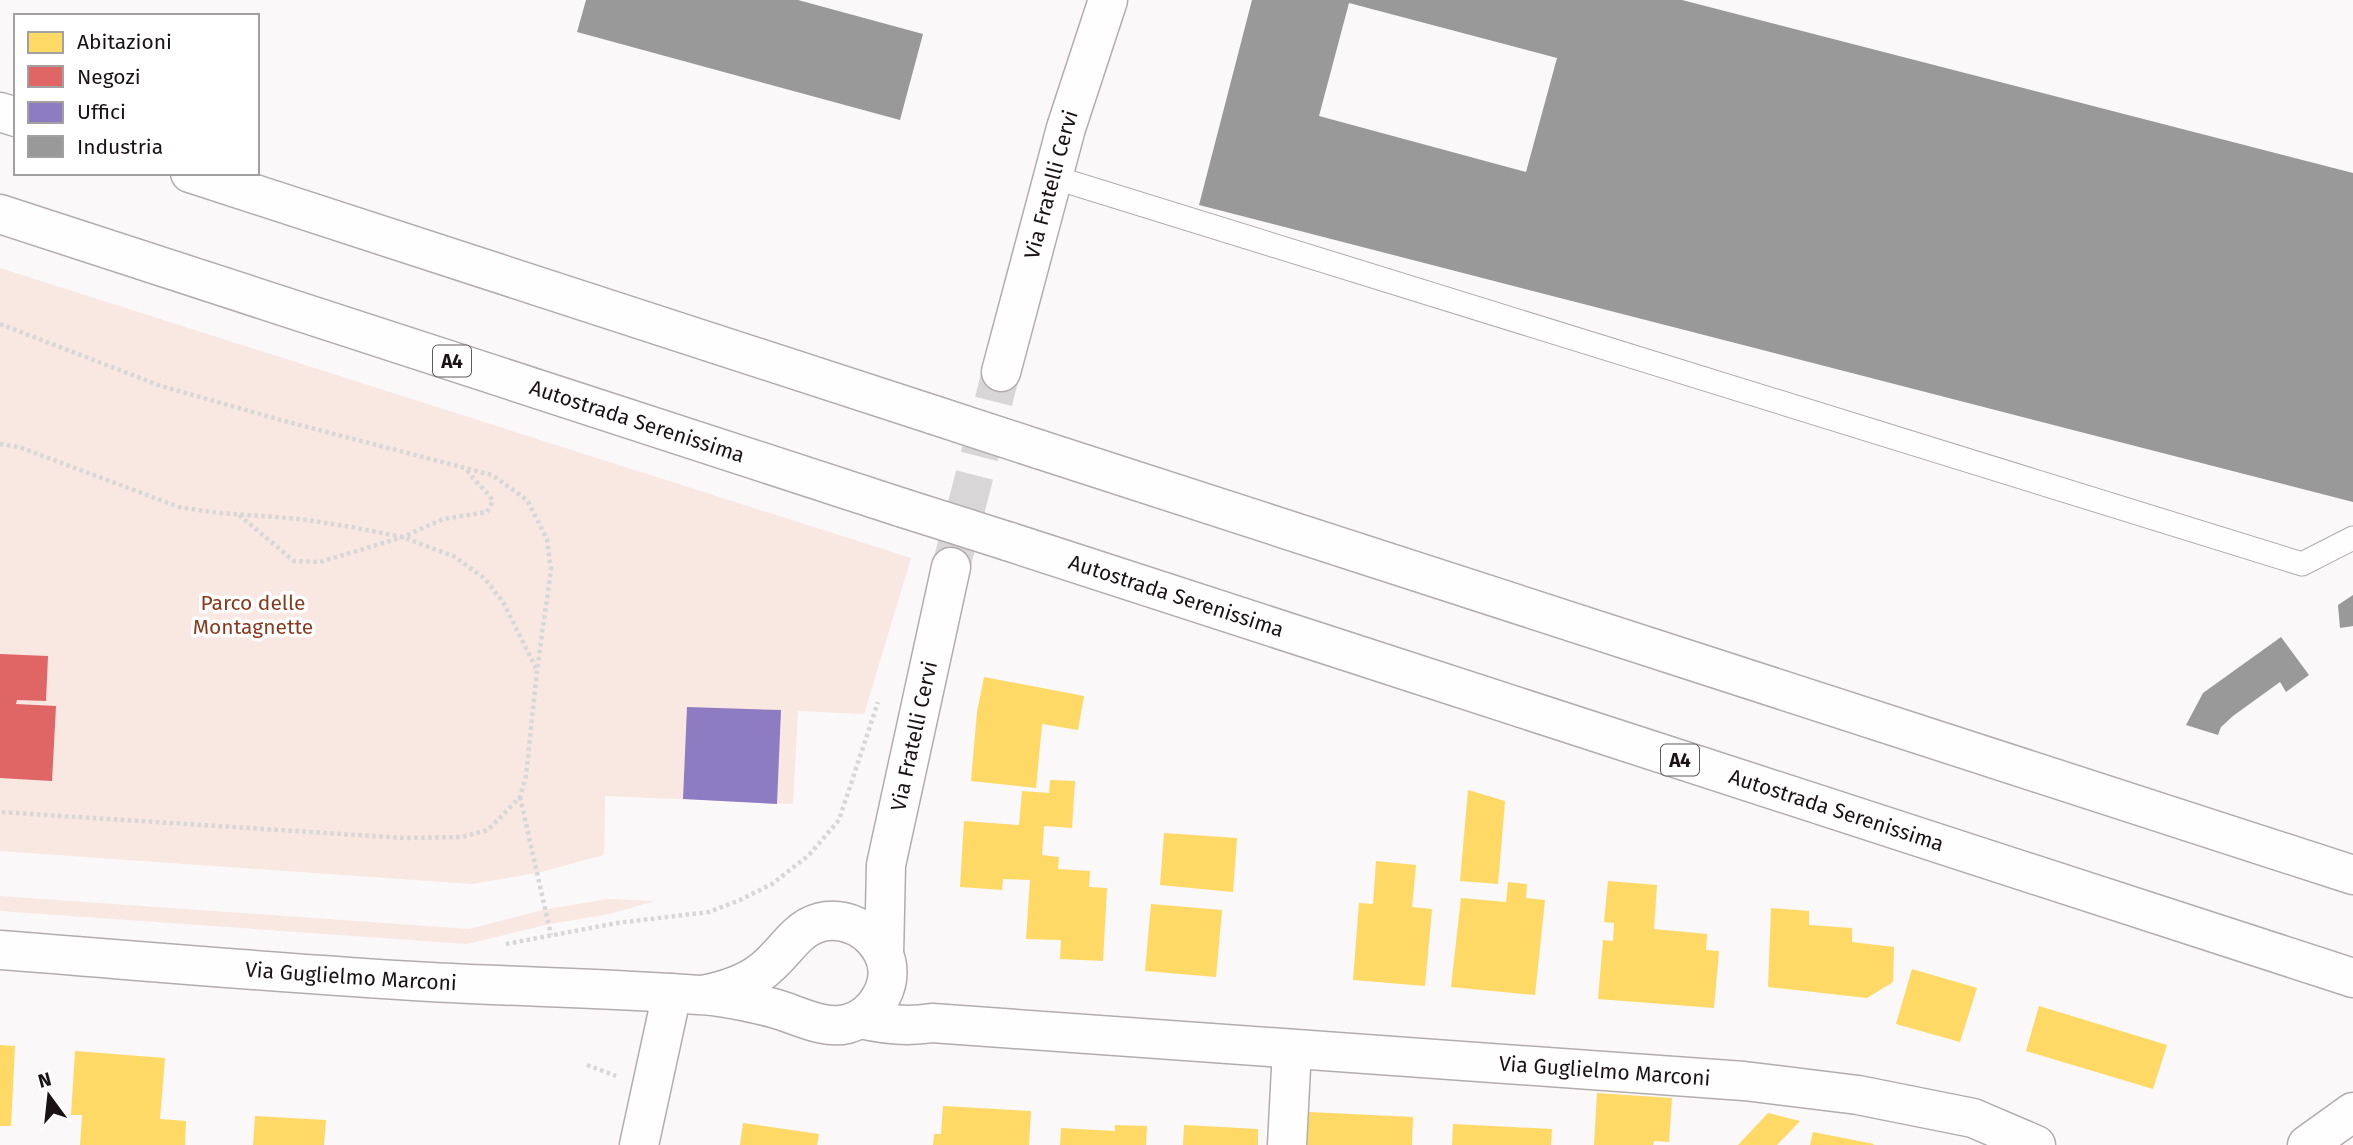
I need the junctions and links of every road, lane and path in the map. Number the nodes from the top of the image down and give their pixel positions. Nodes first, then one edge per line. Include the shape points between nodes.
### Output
1 (1108, 0) edge
2 (196, 175) edge
3 (1053, 177) junction
4 (0, 214) edge
5 (0, 324) edge
6 (1001, 372) tunnel mouth
7 (0, 444) edge
8 (467, 469) junction
9 (239, 515) junction
10 (403, 537) junction
11 (2353, 538) edge
12 (951, 567) tunnel mouth
13 (537, 670) junction
14 (882, 691) dead end
15 (520, 797) junction
16 (0, 812) edge
17 (886, 866) junction
18 (2353, 875) edge
19 (826, 921) junction
20 (551, 935) junction
21 (504, 944) dead end
22 (789, 948) junction
23 (0, 950) edge
24 (886, 968) junction
25 (2353, 978) edge
26 (687, 994) junction
27 (808, 1018) junction
28 (861, 1019) junction
29 (932, 1023) junction
30 (1292, 1049) junction
31 (1914, 1106) junction
32 (2353, 1112) edge
33 (639, 1145) edge
34 (1287, 1145) edge
35 (1960, 1145) edge
36 (2036, 1145) edge
37 (2307, 1145) edge

1 - 3 main road, Via Fratelli Cervi
2 - 18 main road, bridge
3 - 6 main road, Via Fratelli Cervi
3 - 11 lane via 2302,564
4 - 25 main road, Autostrada Serenissima / A4, bridge
5 - 8 path via 161,386
7 - 9 path via 179,507
8 - 10 path via 493,501 491,508 443,519
8 - 13 path via 492,475 527,500 547,539 551,570
9 - 10 path via 301,519
9 - 10 path via 294,561 320,562
10 - 13 path via 455,557 485,579 503,602
12 - 17 main road, Via Fratelli Cervi
13 - 15 path
14 - 20 path via 839,820 809,855 772,884 709,912
15 - 16 path via 488,830 427,838
15 - 20 path
17 - 19 main road
17 - 24 main road, Via Fratelli Cervi
19 - 22 main road, Via Guglielmo Marconi via 798,935
19 - 24 main road via 844,921 861,928 875,939
20 - 21 path
22 - 26 main road, Via Guglielmo Marconi via 759,974 722,991
22 - 27 main road via 783,971 787,995
23 - 26 main road, Via Guglielmo Marconi via 429,982
24 - 28 main road via 878,1002
24 - 29 main road via 899,998
26 - 27 main road, Via Guglielmo Marconi via 738,1000
26 - 33 main road
27 - 28 main road, Via Guglielmo Marconi via 826,1025
28 - 29 main road, Via Guglielmo Marconi via 908,1027
29 - 30 main road, Via Guglielmo Marconi
30 - 31 main road, Via Guglielmo Marconi via 1744,1080
30 - 34 main road
31 - 35 main road
31 - 36 main road, Via Guglielmo Marconi via 1973,1118
32 - 37 main road

